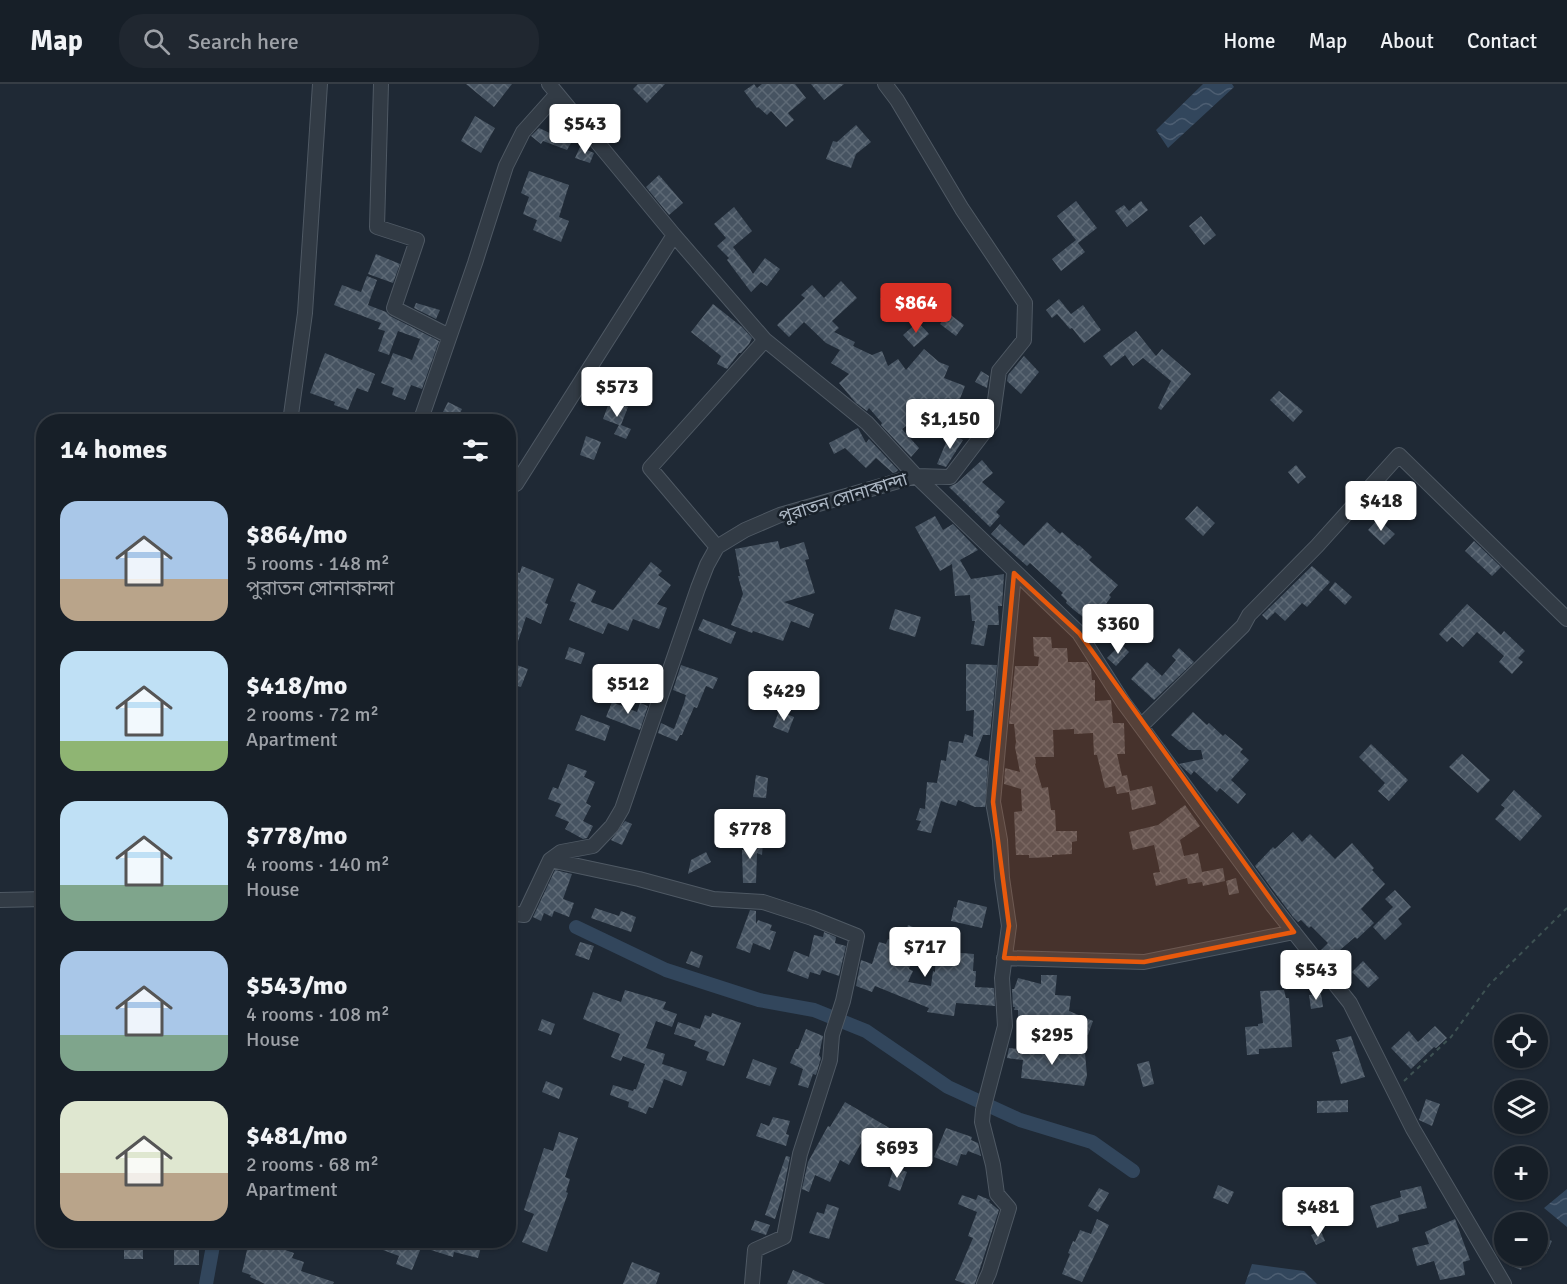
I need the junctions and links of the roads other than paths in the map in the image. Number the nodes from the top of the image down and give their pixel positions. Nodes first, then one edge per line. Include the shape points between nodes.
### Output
1 (320, 84) edge
2 (381, 84) edge
3 (885, 84) edge
4 (553, 89) edge
5 (674, 235) junction
6 (449, 336) junction
7 (765, 340) junction
8 (292, 414) edge
9 (423, 414) edge
10 (916, 476) junction
11 (516, 484) edge
12 (717, 547) junction
13 (1014, 573) junction
14 (1567, 619) edge
15 (1142, 726) junction
16 (550, 860) junction
17 (36, 898) edge
18 (0, 900) edge
19 (516, 914) edge
20 (1294, 932) junction
21 (1004, 958) junction
22 (752, 1284) edge
23 (984, 1284) edge
24 (1504, 1284) edge

1 - 8 street via 304,313
2 - 6 street via 377,226 417,240 394,308
3 - 10 street, পুরাতন সোনাকান্দা via 1025,303 1024,340 999,371 992,422 950,477
4 - 5 street
4 - 6 street via 523,132 506,166
5 - 7 street
5 - 11 street
6 - 9 street
7 - 10 street via 867,423
7 - 12 street via 650,468
10 - 12 street, পুরাতন সোনাকান্দা via 780,515
10 - 13 street
12 - 16 street via 698,588 622,809 593,846 561,852
13 - 15 street via 1079,633
13 - 21 street via 993,802 1009,926
14 - 15 street via 1399,455 1243,626
15 - 20 street
16 - 19 street via 524,915
16 - 22 street via 713,899 763,902 857,936 832,1035 830,1060 800,1154 784,1237 755,1250
17 - 18 street
20 - 21 street via 1144,962
20 - 24 street via 1350,1003 1413,1130
21 - 23 street via 1005,1026 981,1122 997,1194 1009,1208

